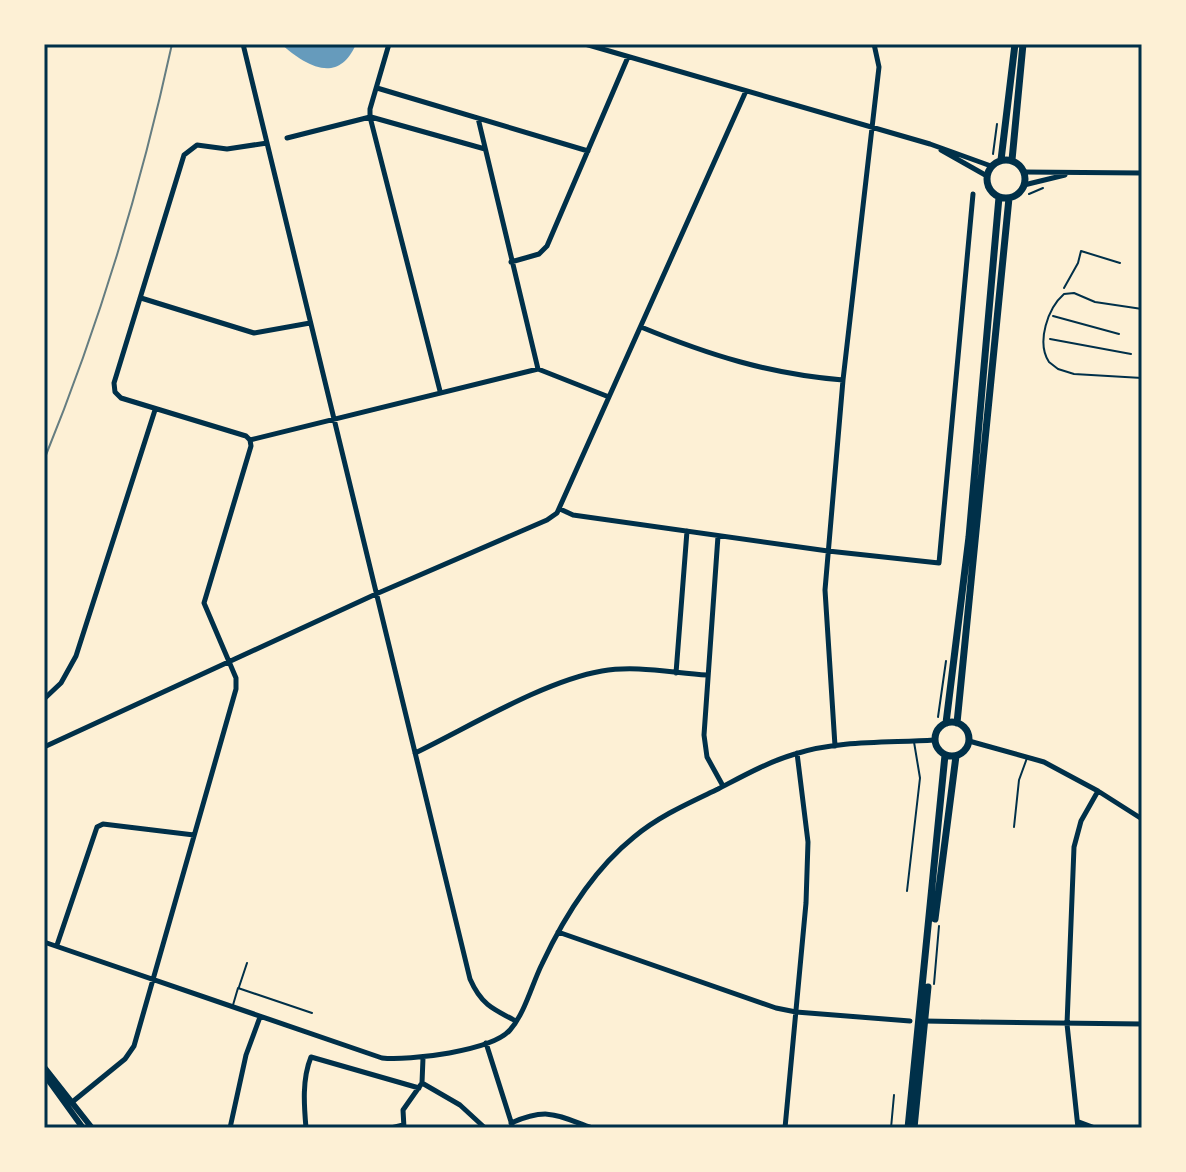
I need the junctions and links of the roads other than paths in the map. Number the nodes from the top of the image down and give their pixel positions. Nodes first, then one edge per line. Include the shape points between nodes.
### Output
1 (243, 44) edge
2 (389, 44) edge
3 (585, 44) edge
4 (874, 44) edge
5 (1015, 44) edge
6 (1023, 44) edge
7 (628, 57) junction
8 (377, 88) junction
9 (746, 91) junction
10 (370, 117) junction
11 (478, 118) junction
12 (871, 126) junction
13 (287, 138) dead end
14 (267, 143) junction
15 (930, 144) junction
16 (485, 149) junction
17 (588, 151) junction
18 (1001, 160) junction
19 (1012, 160) junction
20 (991, 166) junction
21 (1024, 172) junction
22 (1074, 173) junction
23 (1142, 173) edge
24 (987, 176) junction
25 (1024, 185) junction
26 (973, 194) dead end
27 (999, 197) junction
28 (1009, 198) junction
29 (511, 262) junction
30 (141, 298) junction
31 (1142, 309) edge
32 (310, 323) junction
33 (641, 327) junction
34 (538, 369) junction
35 (1142, 378) edge
36 (843, 380) junction
37 (440, 391) junction
38 (609, 397) junction
39 (155, 410) junction
40 (333, 418) junction
41 (250, 440) junction
42 (560, 509) junction
43 (687, 531) junction
44 (718, 536) junction
45 (828, 551) junction
46 (376, 594) junction
47 (230, 664) junction
48 (676, 673) junction
49 (707, 675) junction
50 (44, 699) edge
51 (946, 723) junction
52 (957, 723) junction
53 (934, 740) junction
54 (914, 741) junction
55 (969, 741) junction
56 (835, 746) junction
57 (44, 747) edge
58 (415, 753) junction
59 (797, 753) junction
60 (945, 755) junction
61 (956, 756) junction
62 (1028, 756) junction
63 (723, 786) junction
64 (1098, 791) junction
65 (1142, 819) edge
66 (1014, 827) dead end
67 (194, 835) junction
68 (907, 891) dead end
69 (558, 932) junction
70 (44, 942) edge
71 (57, 945) junction
72 (247, 963) dead end
73 (152, 979) junction
74 (238, 988) junction
75 (232, 1006) junction
76 (796, 1012) junction
77 (312, 1013) dead end
78 (260, 1017) junction
79 (516, 1021) junction
80 (918, 1021) junction
81 (1067, 1024) junction
82 (1142, 1024) edge
83 (486, 1043) junction
84 (423, 1058) junction
85 (44, 1067) edge
86 (44, 1074) edge
87 (421, 1085) junction
88 (894, 1095) dead end
89 (70, 1104) junction
90 (512, 1125) edge
91 (1078, 1125) edge
92 (404, 1126) edge
93 (83, 1128) edge
94 (92, 1128) edge
95 (230, 1128) edge
96 (306, 1128) edge
97 (391, 1128) edge
98 (485, 1128) edge
99 (592, 1128) edge
100 (785, 1128) edge
101 (891, 1128) edge
102 (911, 1128) edge
103 (1095, 1128) edge

1 - 14 street
2 - 8 street
3 - 7 street
4 - 12 street via 879,67
5 - 18 main road
6 - 19 main road
7 - 9 street
7 - 17 street
8 - 10 street
8 - 11 street
9 - 12 street
9 - 33 street
10 - 13 street
10 - 16 street
10 - 37 street
11 - 16 street
11 - 17 street
12 - 15 street
12 - 36 street
14 - 30 street via 227,149 197,145 184,155
14 - 32 street
15 - 20 street
15 - 24 street
16 - 29 street
17 - 29 street via 547,246 539,254
18 - 19 main road
18 - 20 main road
19 - 21 main road
20 - 24 main road
21 - 22 street
21 - 25 main road
22 - 23 street
22 - 25 street
24 - 27 main road via 989,188
25 - 28 main road
26 - 45 street via 939,563
27 - 28 main road
27 - 51 main road via 969,537
28 - 52 main road
29 - 34 street
30 - 32 street via 254,333
30 - 39 street via 115,392
31 - 35 lane via 1064,294 1048,315 1044,355 1058,369 1074,374
32 - 40 street
33 - 36 street via 742,364
33 - 38 street
34 - 37 street
34 - 38 street
36 - 45 street
37 - 40 street
38 - 42 street
39 - 41 street
39 - 50 street via 76,656 61,683
40 - 41 street
40 - 46 street
41 - 47 street via 204,603
42 - 43 street
42 - 46 street via 547,520
43 - 44 street
43 - 48 street
44 - 45 street
44 - 49 street
45 - 56 street via 825,590
46 - 47 street
46 - 58 street
47 - 57 street
47 - 67 street via 236,689
48 - 49 street
48 - 58 street via 605,670 575,677
49 - 63 street via 707,757
51 - 52 main road
51 - 53 main road
52 - 55 main road
53 - 54 street
53 - 60 main road
54 - 56 street
54 - 68 lane via 920,778
55 - 61 main road
55 - 62 street
56 - 59 street
58 - 79 street via 470,979 480,999
59 - 63 street
59 - 76 street via 808,842
60 - 61 main road
60 - 80 main road
61 - 80 main road
62 - 64 street
62 - 66 lane via 1019,780
63 - 69 street via 634,836 604,865
64 - 65 street
64 - 81 street via 1074,847
67 - 71 street via 97,827
67 - 73 street
69 - 76 street
69 - 79 street
70 - 71 street
71 - 73 street
72 - 74 lane
73 - 75 street
73 - 89 street via 130,1053
74 - 75 lane
74 - 77 lane
75 - 78 street
76 - 80 street
76 - 100 street
78 - 84 street via 382,1058
78 - 95 street
79 - 83 street via 510,1031
80 - 81 street
80 - 102 main road
81 - 82 street
81 - 91 street
83 - 84 street
83 - 90 street
84 - 87 street
85 - 89 main road
86 - 89 main road
87 - 92 street via 403,1110
87 - 96 street via 311,1057
87 - 98 street via 460,1105
88 - 101 lane
89 - 93 main road
89 - 94 main road
90 - 99 street via 534,1113
91 - 103 street
92 - 97 street

